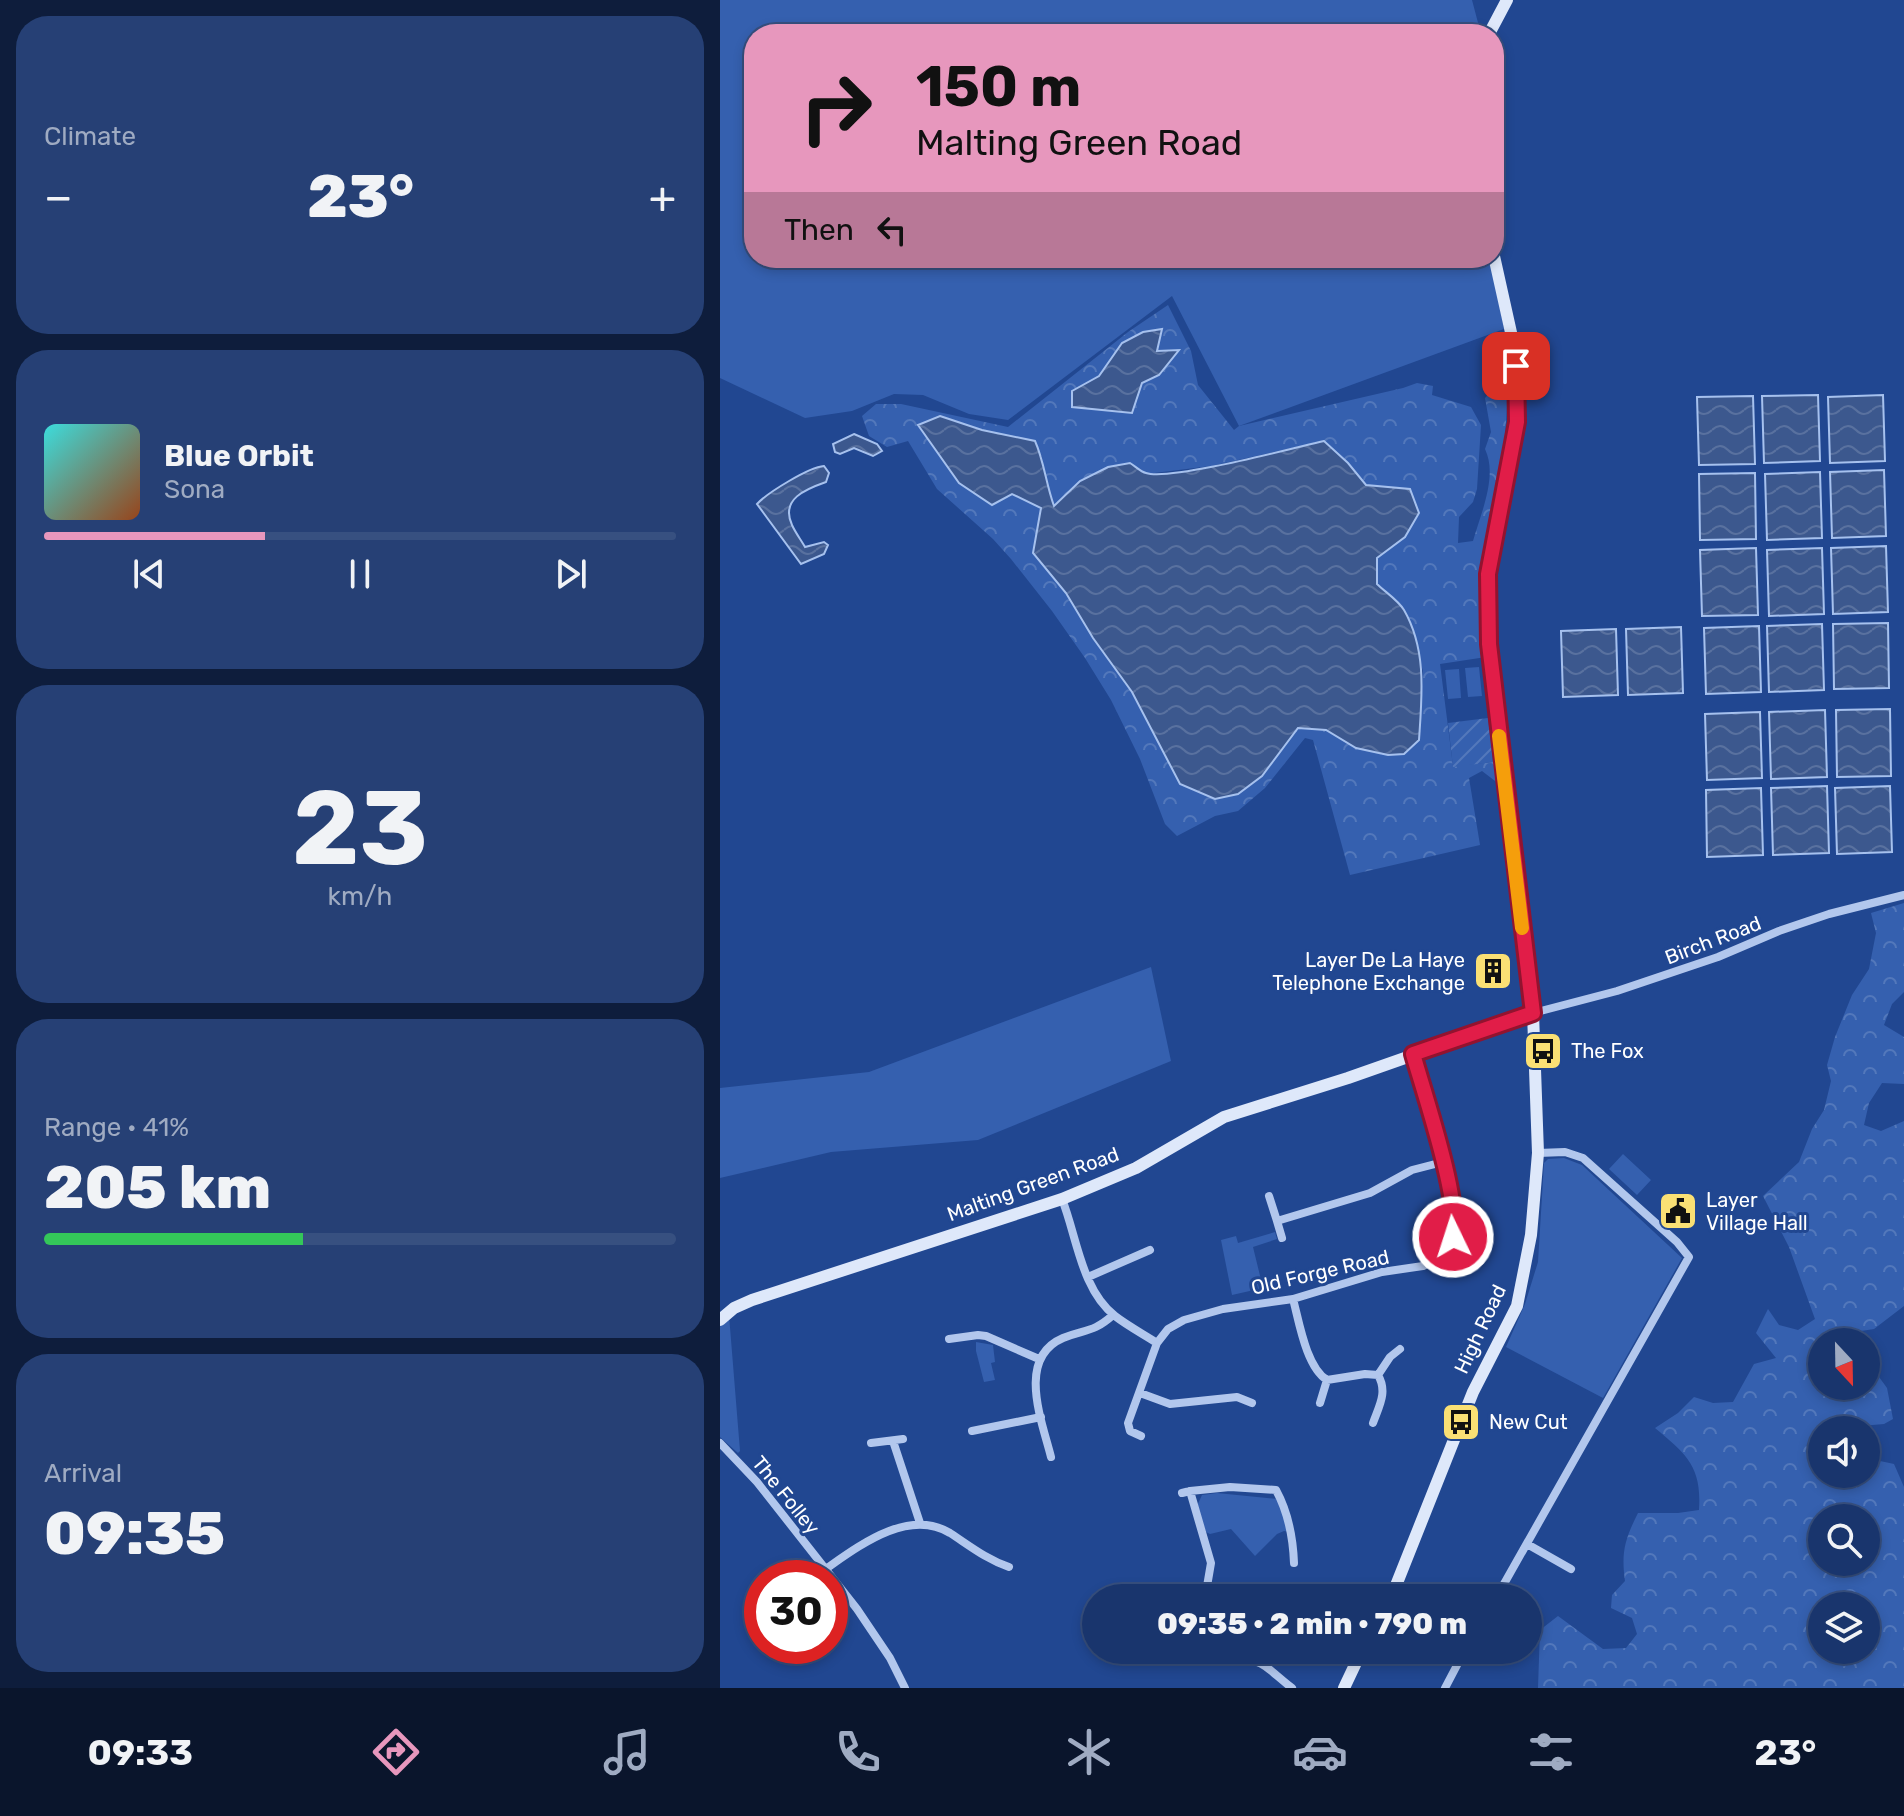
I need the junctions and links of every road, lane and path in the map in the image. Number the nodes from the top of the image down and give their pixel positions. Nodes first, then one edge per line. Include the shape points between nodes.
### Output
1 (1507, 0) edge
2 (1494, 24) edge
3 (1497, 268) edge
4 (1904, 895) edge
5 (1533, 1013) junction
6 (1413, 1054) junction
7 (1538, 1153) junction
8 (1443, 1162) junction
9 (1269, 1196) dead end
10 (1062, 1199) junction
11 (1277, 1221) junction
12 (1282, 1238) dead end
13 (1150, 1250) dead end
14 (1088, 1277) junction
15 (1293, 1299) junction
16 (720, 1307) edge
17 (737, 1307) junction
18 (1113, 1315) junction
19 (720, 1320) edge
20 (949, 1339) dead end
21 (1157, 1343) junction
22 (1400, 1349) dead end
23 (1039, 1359) junction
24 (1378, 1375) junction
25 (1327, 1380) junction
26 (1140, 1393) junction
27 (1252, 1403) dead end
28 (1320, 1403) dead end
29 (1041, 1417) junction
30 (1373, 1423) dead end
31 (972, 1431) dead end
32 (1141, 1436) dead end
33 (903, 1439) dead end
34 (893, 1441) junction
35 (720, 1443) edge
36 (871, 1443) dead end
37 (1051, 1457) dead end
38 (920, 1523) junction
39 (1527, 1544) junction
40 (820, 1560) edge
41 (838, 1560) edge
42 (1294, 1563) dead end
43 (1009, 1567) dead end
44 (1571, 1569) dead end
45 (1207, 1584) edge
46 (1397, 1584) edge
47 (1504, 1584) edge
48 (848, 1597) edge
49 (1263, 1664) edge
50 (1355, 1664) edge
51 (1458, 1664) edge
52 (905, 1688) edge
53 (1292, 1688) edge
54 (1344, 1688) edge
55 (1445, 1688) edge

1 - 2 main road
3 - 5 main road, High Road via 1514,346 1517,422 1488,574 1489,644
4 - 5 street, Birch Road via 1829,914 1617,991
5 - 6 main road, Malting Green Road
5 - 7 main road, High Road
6 - 8 street, Old Forge Road
6 - 10 main road, Malting Green Road via 1224,1117 1136,1168
7 - 39 street via 1583,1158 1689,1257
7 - 46 main road, High Road via 1528,1261 1517,1306 1473,1392
8 - 11 street via 1412,1170 1370,1193
8 - 15 street, Old Forge Road via 1456,1224 1447,1250 1423,1266 1382,1272
9 - 11 street
10 - 14 street
10 - 17 main road, Malting Green Road
11 - 12 street
13 - 14 street
14 - 18 street
15 - 21 street, Old Forge Road via 1184,1320
15 - 25 street via 1300,1340
16 - 17 street, Malting Green Road
17 - 19 main road
18 - 21 street
18 - 23 street via 1095,1330 1052,1344
20 - 23 street via 986,1336
21 - 26 street
22 - 24 street
23 - 29 street via 1035,1374
24 - 25 street
24 - 30 street via 1384,1393
25 - 28 street
26 - 27 street via 1170,1404 1237,1397
26 - 32 street via 1128,1423 1130,1431
29 - 31 street
29 - 37 street
33 - 34 street
34 - 36 street
34 - 38 street
35 - 40 street, The Folley
38 - 41 street via 858,1546
38 - 43 street via 948,1532 978,1554
39 - 44 street
39 - 47 street
42 - 45 street via 1286,1511 1275,1487 1186,1492 1211,1563
48 - 52 street, The Folley
49 - 53 street
50 - 54 main road
51 - 55 street

